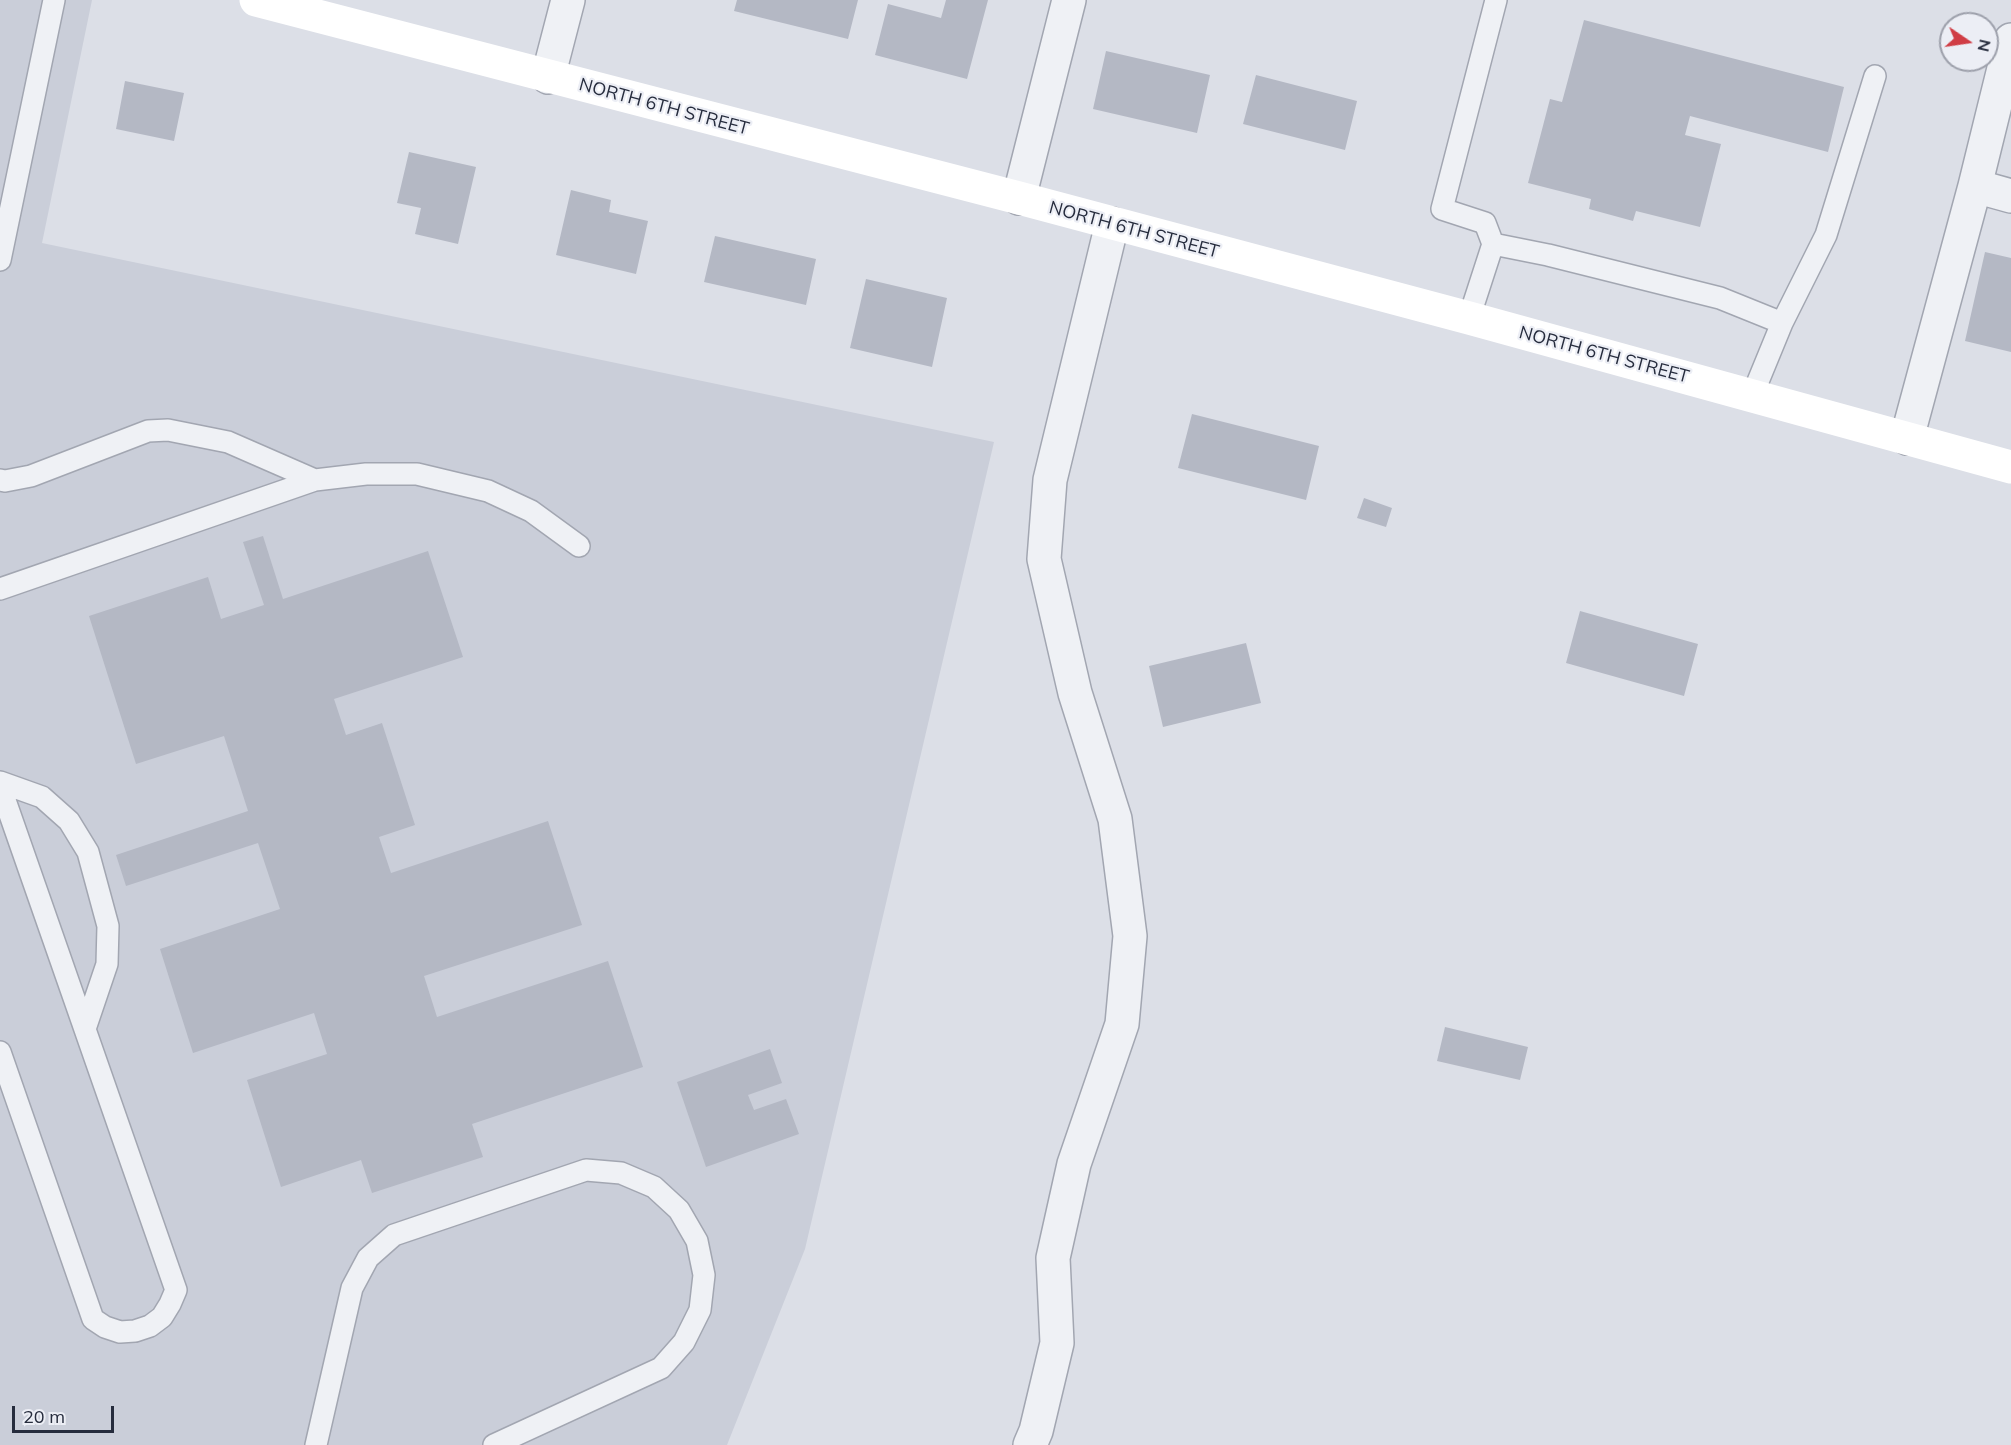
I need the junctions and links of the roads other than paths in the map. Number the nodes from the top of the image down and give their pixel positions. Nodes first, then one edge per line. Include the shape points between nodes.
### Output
1 (54, 0) edge
2 (256, 0) edge
3 (568, 0) edge
4 (1069, 0) edge
5 (1496, 0) edge
6 (2011, 40) edge
7 (548, 76) junction
8 (1875, 76) dead end
9 (1975, 186) junction
10 (2011, 196) edge
11 (1019, 198) junction
12 (1112, 224) junction
13 (1493, 244) junction
14 (0, 260) edge
15 (1469, 318) junction
16 (1782, 323) junction
17 (1752, 396) junction
18 (1907, 438) junction
19 (2011, 467) edge
20 (0, 480) edge
21 (315, 480) junction
22 (579, 546) dead end
23 (0, 589) edge
24 (0, 784) edge
25 (85, 1029) junction
26 (0, 1052) edge
27 (316, 1445) edge
28 (494, 1445) edge
29 (1030, 1445) edge

1 - 14 lane
2 - 7 main road, NORTH 6TH STREET
3 - 7 street
4 - 11 street
5 - 13 lane via 1442,209 1485,223
6 - 9 street
7 - 11 main road, NORTH 6TH STREET
8 - 16 lane via 1826,235
9 - 10 street
9 - 18 street
11 - 12 main road, NORTH 6TH STREET
12 - 15 main road, NORTH 6TH STREET
12 - 29 street via 1050,480 1044,559 1075,693 1115,819 1130,936 1122,1024 1074,1164 1053,1258 1057,1343
13 - 15 lane
13 - 16 lane via 1720,298
15 - 17 main road, NORTH 6TH STREET
16 - 17 lane
17 - 18 main road, NORTH 6TH STREET
18 - 19 main road, NORTH 6TH STREET
20 - 21 lane via 31,476 148,431 168,430 228,442
21 - 22 lane via 417,474 477,488 531,512
21 - 23 lane
24 - 25 lane
24 - 25 lane via 42,797 69,821 88,852 108,926 107,964
25 - 26 lane via 176,1290 162,1317 135,1331 120,1332 93,1319
27 - 28 lane via 351,1288 368,1258 394,1235 586,1170 621,1173 654,1187 680,1210 697,1241 702,1264 700,1311 684,1342 660,1368

